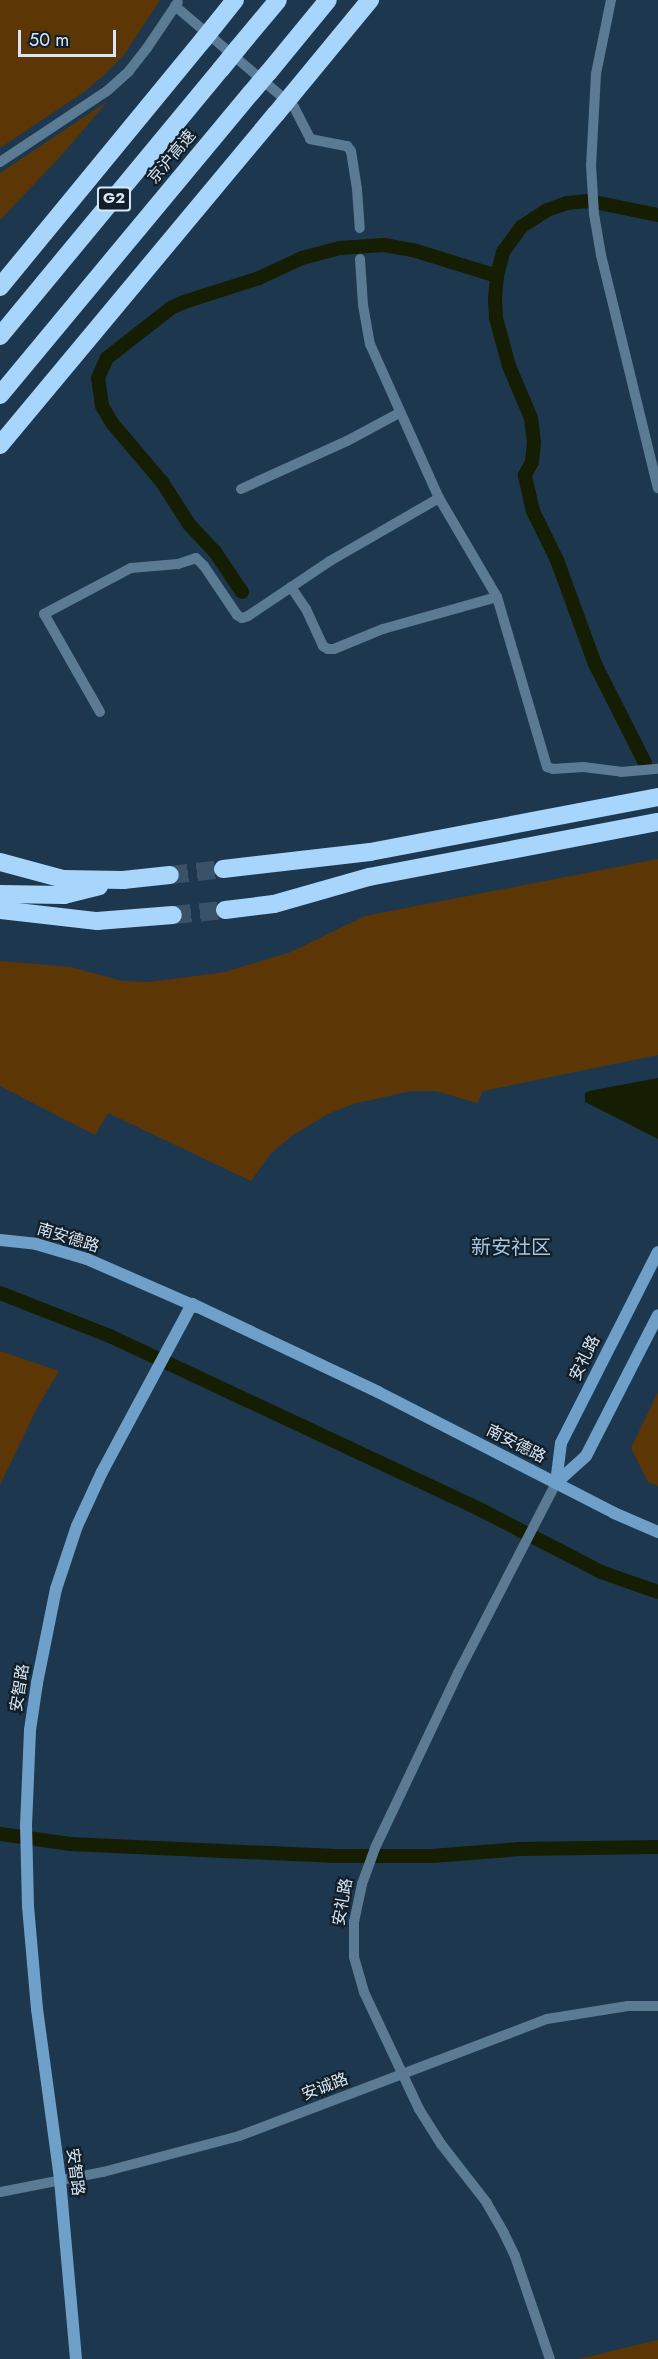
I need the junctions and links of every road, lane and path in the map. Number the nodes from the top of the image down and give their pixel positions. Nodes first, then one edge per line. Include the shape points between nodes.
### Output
1 (235, 0) edge
2 (278, 0) edge
3 (328, 0) edge
4 (370, 0) edge
5 (611, 0) edge
6 (177, 3) edge
7 (0, 162) edge
8 (360, 228) dead end
9 (360, 259) dead end
10 (22, 261) junction
11 (0, 269) edge
12 (0, 287) edge
13 (3, 332) edge
14 (0, 395) edge
15 (399, 413) junction
16 (0, 445) edge
17 (658, 488) edge
18 (241, 489) dead end
19 (439, 498) junction
20 (291, 588) junction
21 (497, 597) junction
22 (100, 712) dead end
23 (658, 770) edge
24 (658, 797) edge
25 (658, 822) edge
26 (0, 862) edge
27 (223, 869) tunnel mouth
28 (170, 875) tunnel mouth
29 (123, 880) junction
30 (0, 894) edge
31 (225, 909) tunnel mouth
32 (0, 910) edge
33 (173, 915) tunnel mouth
34 (0, 1240) edge
35 (658, 1252) edge
36 (192, 1304) junction
37 (658, 1315) edge
38 (556, 1483) junction
39 (658, 1532) edge
40 (658, 2006) edge
41 (401, 2074) junction
42 (60, 2180) junction
43 (0, 2192) edge
44 (76, 2359) edge
45 (550, 2359) edge

1 - 10 highway, bridge
2 - 13 highway, 京沪高速 / G2, bridge
3 - 14 highway, 京沪高速 / G2, bridge
4 - 16 highway, bridge
5 - 17 street via 596,74 594,214
6 - 7 street via 129,71 107,91
6 - 8 street via 294,107 310,139 341,144 351,151
9 - 15 street via 365,327
10 - 11 highway
10 - 12 highway
15 - 18 street
15 - 19 street
19 - 20 street
19 - 21 street
20 - 21 street via 328,649
20 - 22 street via 242,618 196,558 178,564 131,568 44,614
21 - 23 street via 547,767
24 - 27 highway via 370,852
25 - 31 highway via 369,877 274,904
26 - 29 highway via 63,879
28 - 29 highway
29 - 30 highway via 64,895
32 - 33 highway via 97,921
34 - 36 street, 南安德路 via 36,1244 87,1259
35 - 38 street, 安礼路 via 561,1443
36 - 38 street, 南安德路
36 - 42 street, 安智路 via 77,1526 59,1575 32,1719 26,1856 37,2009
37 - 38 street, 安礼路 via 586,1456
38 - 39 street, 南安德路
38 - 41 street, 安礼路 via 458,1674 368,1868 354,1922 354,1957 364,1992
40 - 41 street, 安诚路 via 628,2006 547,2019
41 - 42 street, 安诚路 via 213,2144
41 - 45 street, 安礼路 via 441,2144 487,2203 504,2232
42 - 43 street, 安诚路
42 - 44 street, 安智路

